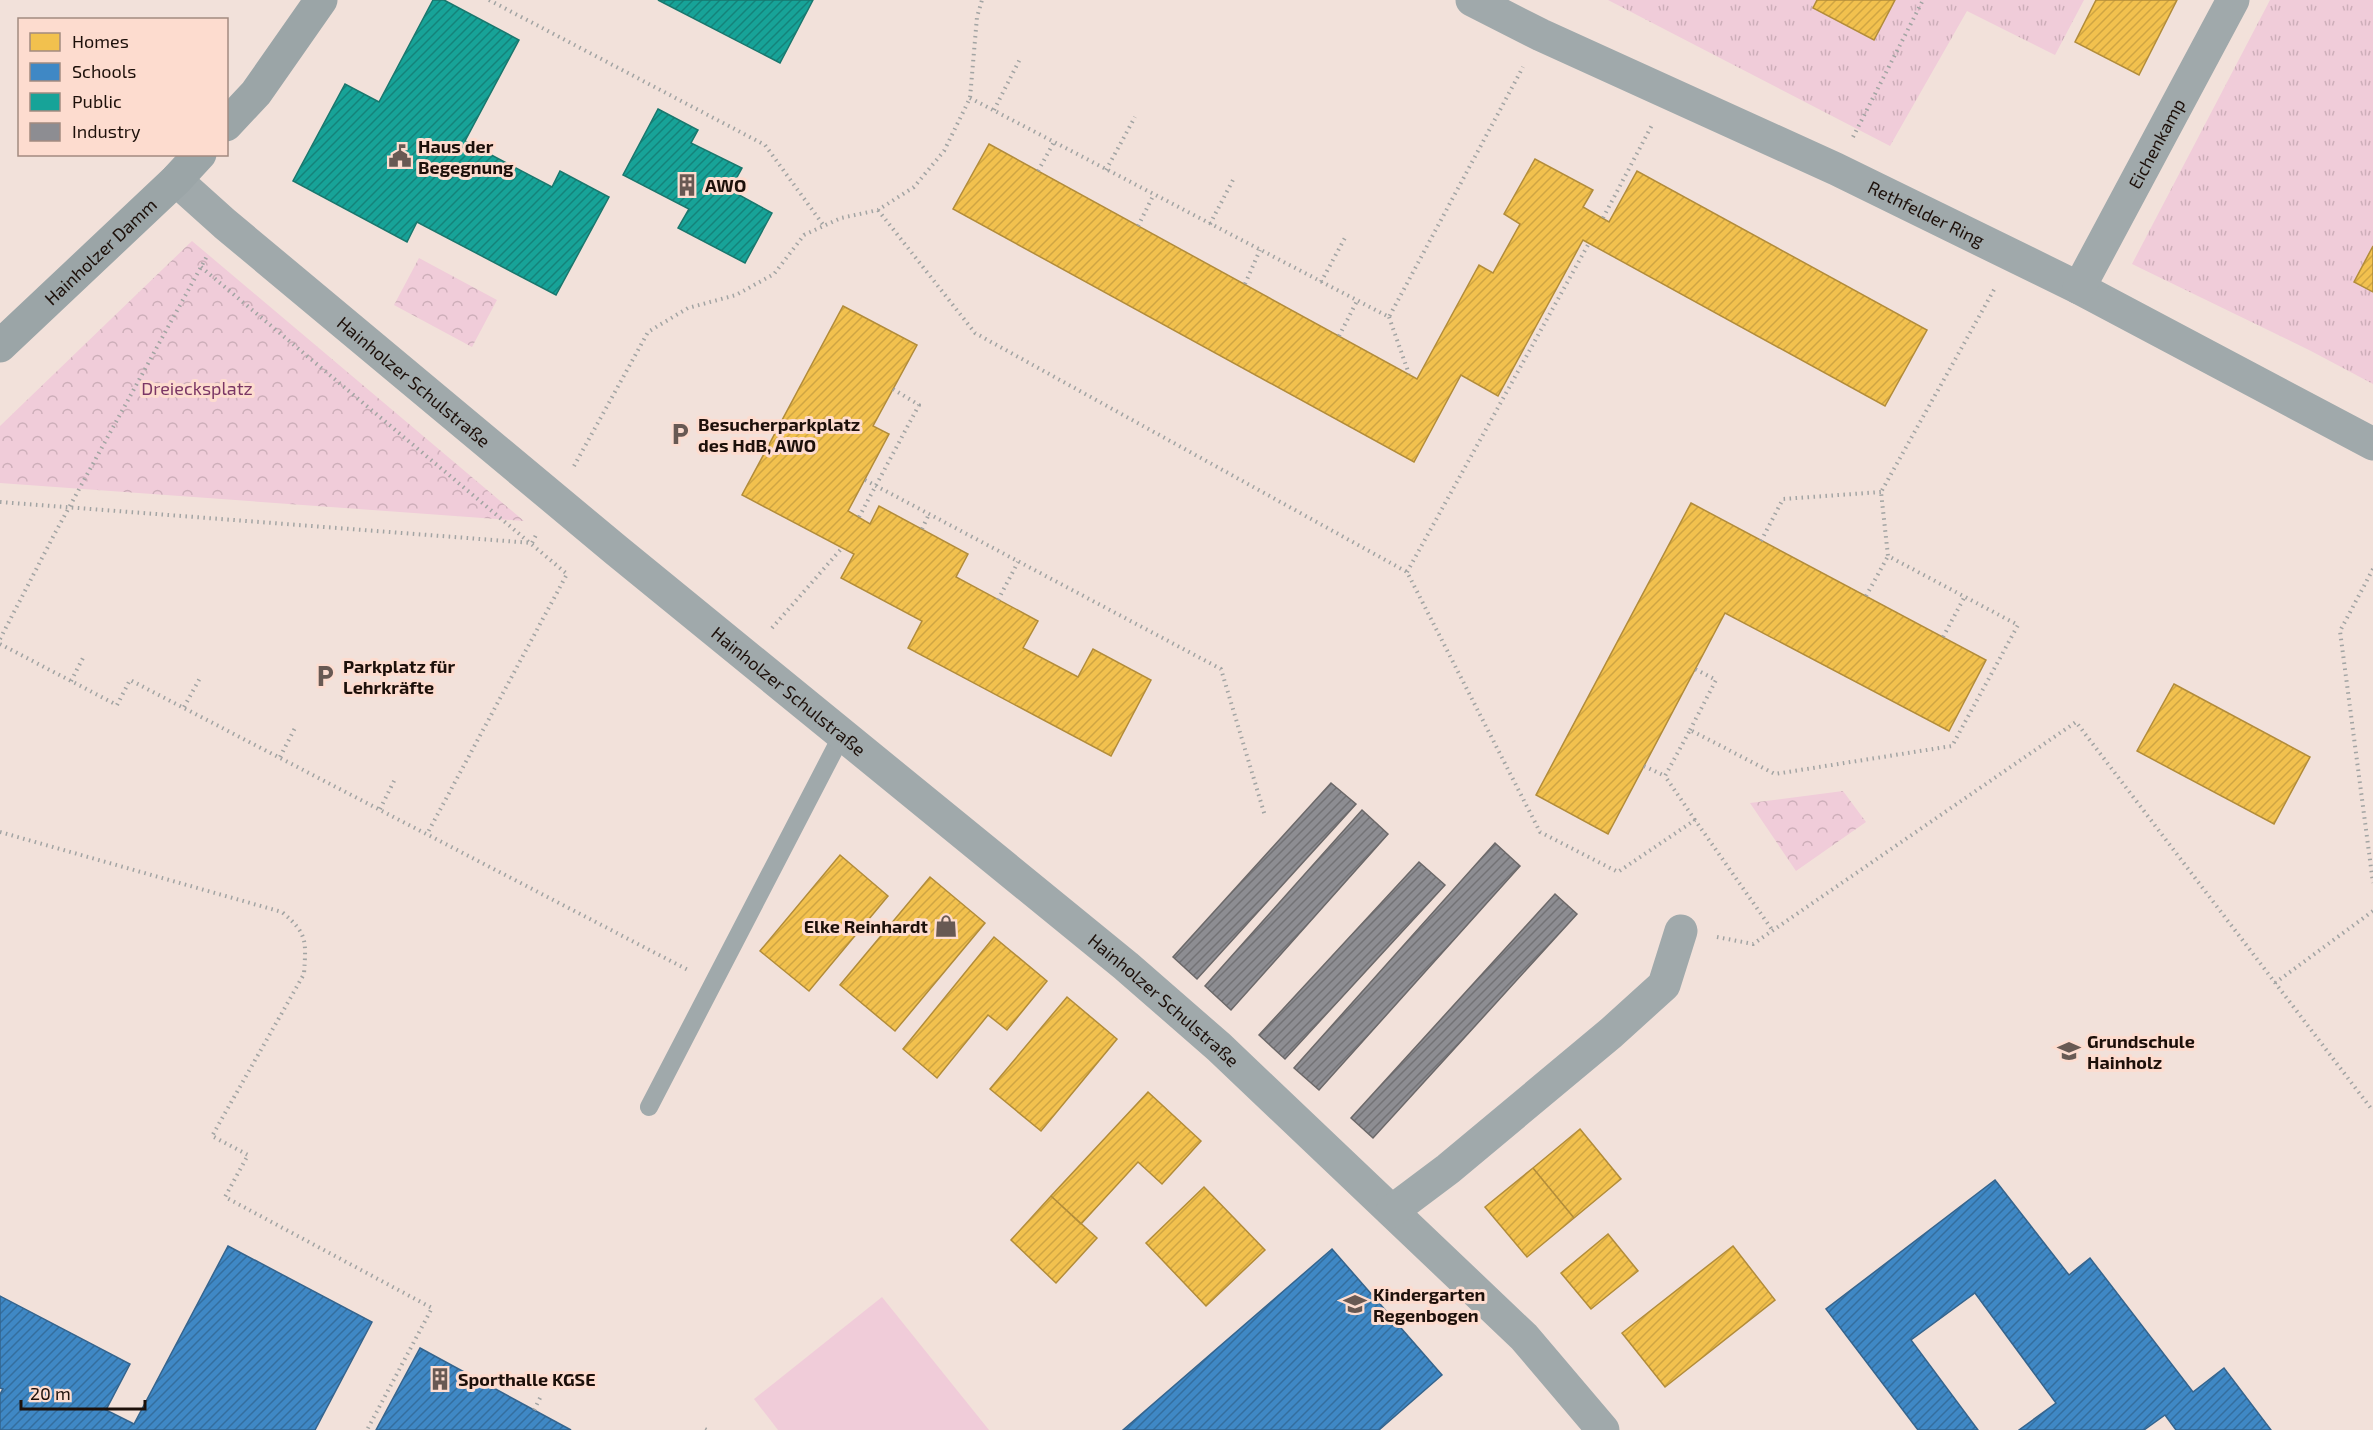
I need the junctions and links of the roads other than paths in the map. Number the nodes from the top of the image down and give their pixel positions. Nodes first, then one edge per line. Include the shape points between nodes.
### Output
1 (321, 0) edge
2 (1472, 0) edge
3 (2233, 0) edge
4 (228, 123) edge
5 (198, 156) edge
6 (176, 180) junction
7 (2079, 288) junction
8 (0, 346) edge
9 (2373, 444) edge
10 (842, 735) junction
11 (1681, 931) road end
12 (649, 1107) dead end
13 (1392, 1211) junction
14 (1603, 1430) edge

1 - 4 street via 256,93
2 - 7 street, Rethfelder Ring via 1836,169
3 - 7 street, Eichenkamp
5 - 6 street, Hainholzer Damm
6 - 8 street, Hainholzer Damm
6 - 10 street, Hainholzer Schulstraße via 555,500
7 - 9 street, Rethfelder Ring
10 - 12 lane
10 - 13 street, Hainholzer Schulstraße via 1126,966 1219,1047
11 - 13 street via 1664,986 1448,1169
13 - 14 street, Hainholzer Schulstraße via 1524,1337

